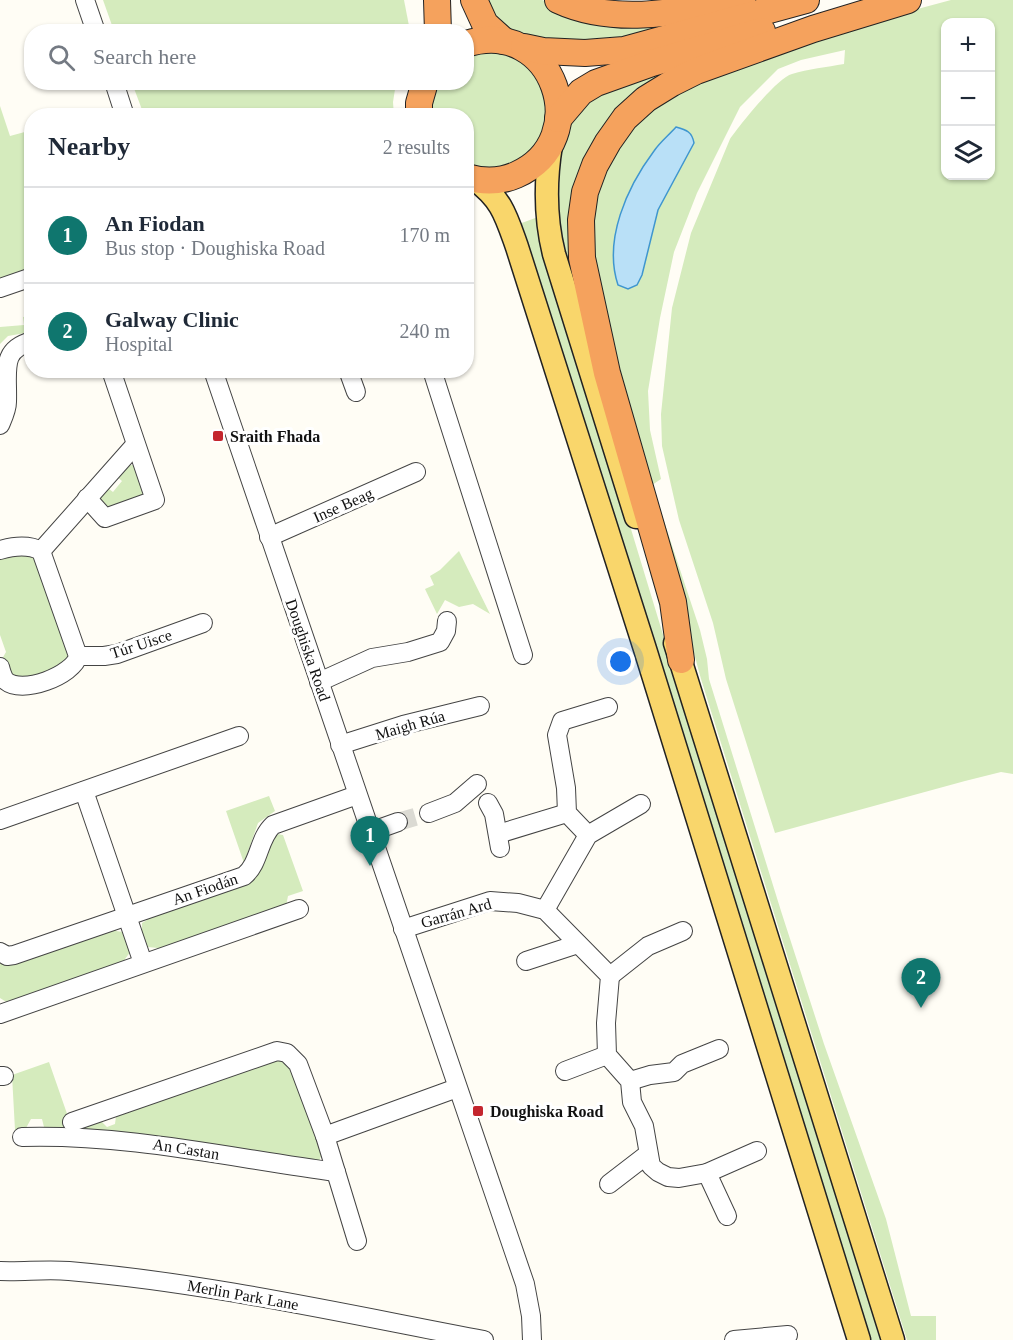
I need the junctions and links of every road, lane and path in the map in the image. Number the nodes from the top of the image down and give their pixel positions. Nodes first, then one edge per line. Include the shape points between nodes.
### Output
1 (85, 0) edge
2 (438, 0) edge
3 (474, 0) edge
4 (558, 0) edge
5 (742, 0) edge
6 (806, 0) edge
7 (884, 0) edge
8 (908, 0) edge
9 (93, 24) edge
10 (438, 24) edge
11 (474, 42) edge
12 (514, 44) junction
13 (117, 90) edge
14 (423, 90) edge
15 (122, 108) edge
16 (419, 108) edge
17 (558, 119) junction
18 (551, 145) junction
19 (474, 178) edge
20 (474, 181) edge
21 (24, 280) edge
22 (0, 288) edge
23 (24, 342) edge
24 (114, 378) edge
25 (216, 378) edge
26 (351, 378) edge
27 (435, 378) edge
28 (356, 392) dead end
29 (0, 425) edge
30 (135, 445) junction
31 (416, 472) dead end
32 (87, 498) junction
33 (269, 537) junction
34 (1, 548) edge
35 (41, 551) junction
36 (447, 621) dead end
37 (203, 623) dead end
38 (523, 655) dead end
39 (78, 656) junction
40 (681, 660) junction
41 (1, 677) edge
42 (319, 682) junction
43 (480, 706) dead end
44 (608, 707) dead end
45 (239, 736) dead end
46 (340, 745) junction
47 (477, 784) dead end
48 (84, 791) junction
49 (357, 795) junction
50 (488, 803) dead end
51 (641, 804) dead end
52 (429, 813) tunnel mouth
53 (567, 813) junction
54 (0, 820) edge
55 (399, 822) tunnel mouth
56 (370, 832) junction
57 (588, 835) junction
58 (299, 909) dead end
59 (545, 910) junction
60 (127, 916) junction
61 (403, 928) junction
62 (683, 931) dead end
63 (578, 944) junction
64 (0, 952) edge
65 (526, 961) dead end
66 (143, 963) junction
67 (610, 976) junction
68 (0, 1014) edge
69 (719, 1049) dead end
70 (607, 1055) junction
71 (565, 1071) dead end
72 (630, 1081) junction
73 (458, 1088) junction
74 (72, 1122) dead end
75 (32, 1132) dead end
76 (325, 1136) junction
77 (757, 1151) dead end
78 (648, 1154) junction
79 (336, 1172) junction
80 (707, 1173) junction
81 (609, 1184) dead end
82 (727, 1216) dead end
83 (357, 1241) dead end
84 (0, 1271) edge
85 (788, 1335) dead end
86 (484, 1340) edge
87 (532, 1340) edge
88 (734, 1340) edge
89 (859, 1340) edge
90 (893, 1340) edge

1 - 9 street
2 - 10 highway
3 - 12 highway via 485,24
4 - 5 highway via 594,12 640,15
6 - 12 highway via 624,50 543,51
7 - 17 highway via 627,70 581,92
8 - 40 highway via 802,33 672,83 625,118 595,165 585,192 582,258 607,373 673,602
11 - 12 highway
12 - 17 highway via 533,53 552,79 559,103
13 - 15 street
14 - 16 highway
17 - 18 highway
18 - 19 highway via 543,157 524,171 501,180
18 - 40 main road via 547,197 554,254
20 - 89 main road via 489,190 500,205 517,247
21 - 22 street
23 - 29 street via 14,344 3,355 1,369 8,402
24 - 30 street
25 - 33 street, Doughiska Road
26 - 28 street
27 - 38 street
30 - 32 street
30 - 32 street via 154,500 100,519
31 - 33 street, Inse Beag
32 - 35 street
33 - 42 street, Doughiska Road
34 - 35 street via 23,546
35 - 39 street
36 - 42 street via 440,642 372,658
37 - 39 street, Túr Uisce via 117,654
39 - 41 street via 63,674 36,684 18,685
40 - 90 main road
42 - 46 street, Doughiska Road
43 - 46 street, Maigh Rúa
44 - 53 street via 562,721 559,727 556,735
45 - 48 street
46 - 49 street, Doughiska Road
47 - 52 street via 455,803
48 - 54 street
48 - 60 street
49 - 56 street, Doughiska Road
49 - 60 street, An Fiodán via 273,825 244,876
50 - 53 street via 499,841
51 - 57 street
53 - 57 street
55 - 56 street
56 - 61 street, Doughiska Road
57 - 59 street
58 - 66 street
59 - 61 street, Garrán Ard via 490,901
59 - 63 street
60 - 64 street, An Fiodán via 14,956
60 - 66 street
61 - 73 street, Doughiska Road
62 - 67 street via 648,946
63 - 65 street
63 - 67 street
66 - 68 street
67 - 70 street
69 - 72 street via 682,1064 674,1072
70 - 71 street
70 - 72 street
72 - 78 street via 632,1102 644,1126
73 - 76 street
73 - 87 street, Doughiska Road via 525,1284
74 - 76 street via 109,1116 282,1051 298,1064
75 - 79 street, An Castan via 123,1140
76 - 79 street
77 - 80 street
78 - 80 street via 651,1166 668,1177
78 - 81 street
79 - 83 street
80 - 82 street
84 - 86 street, Merlin Park Lane via 66,1271 183,1285
85 - 88 street

